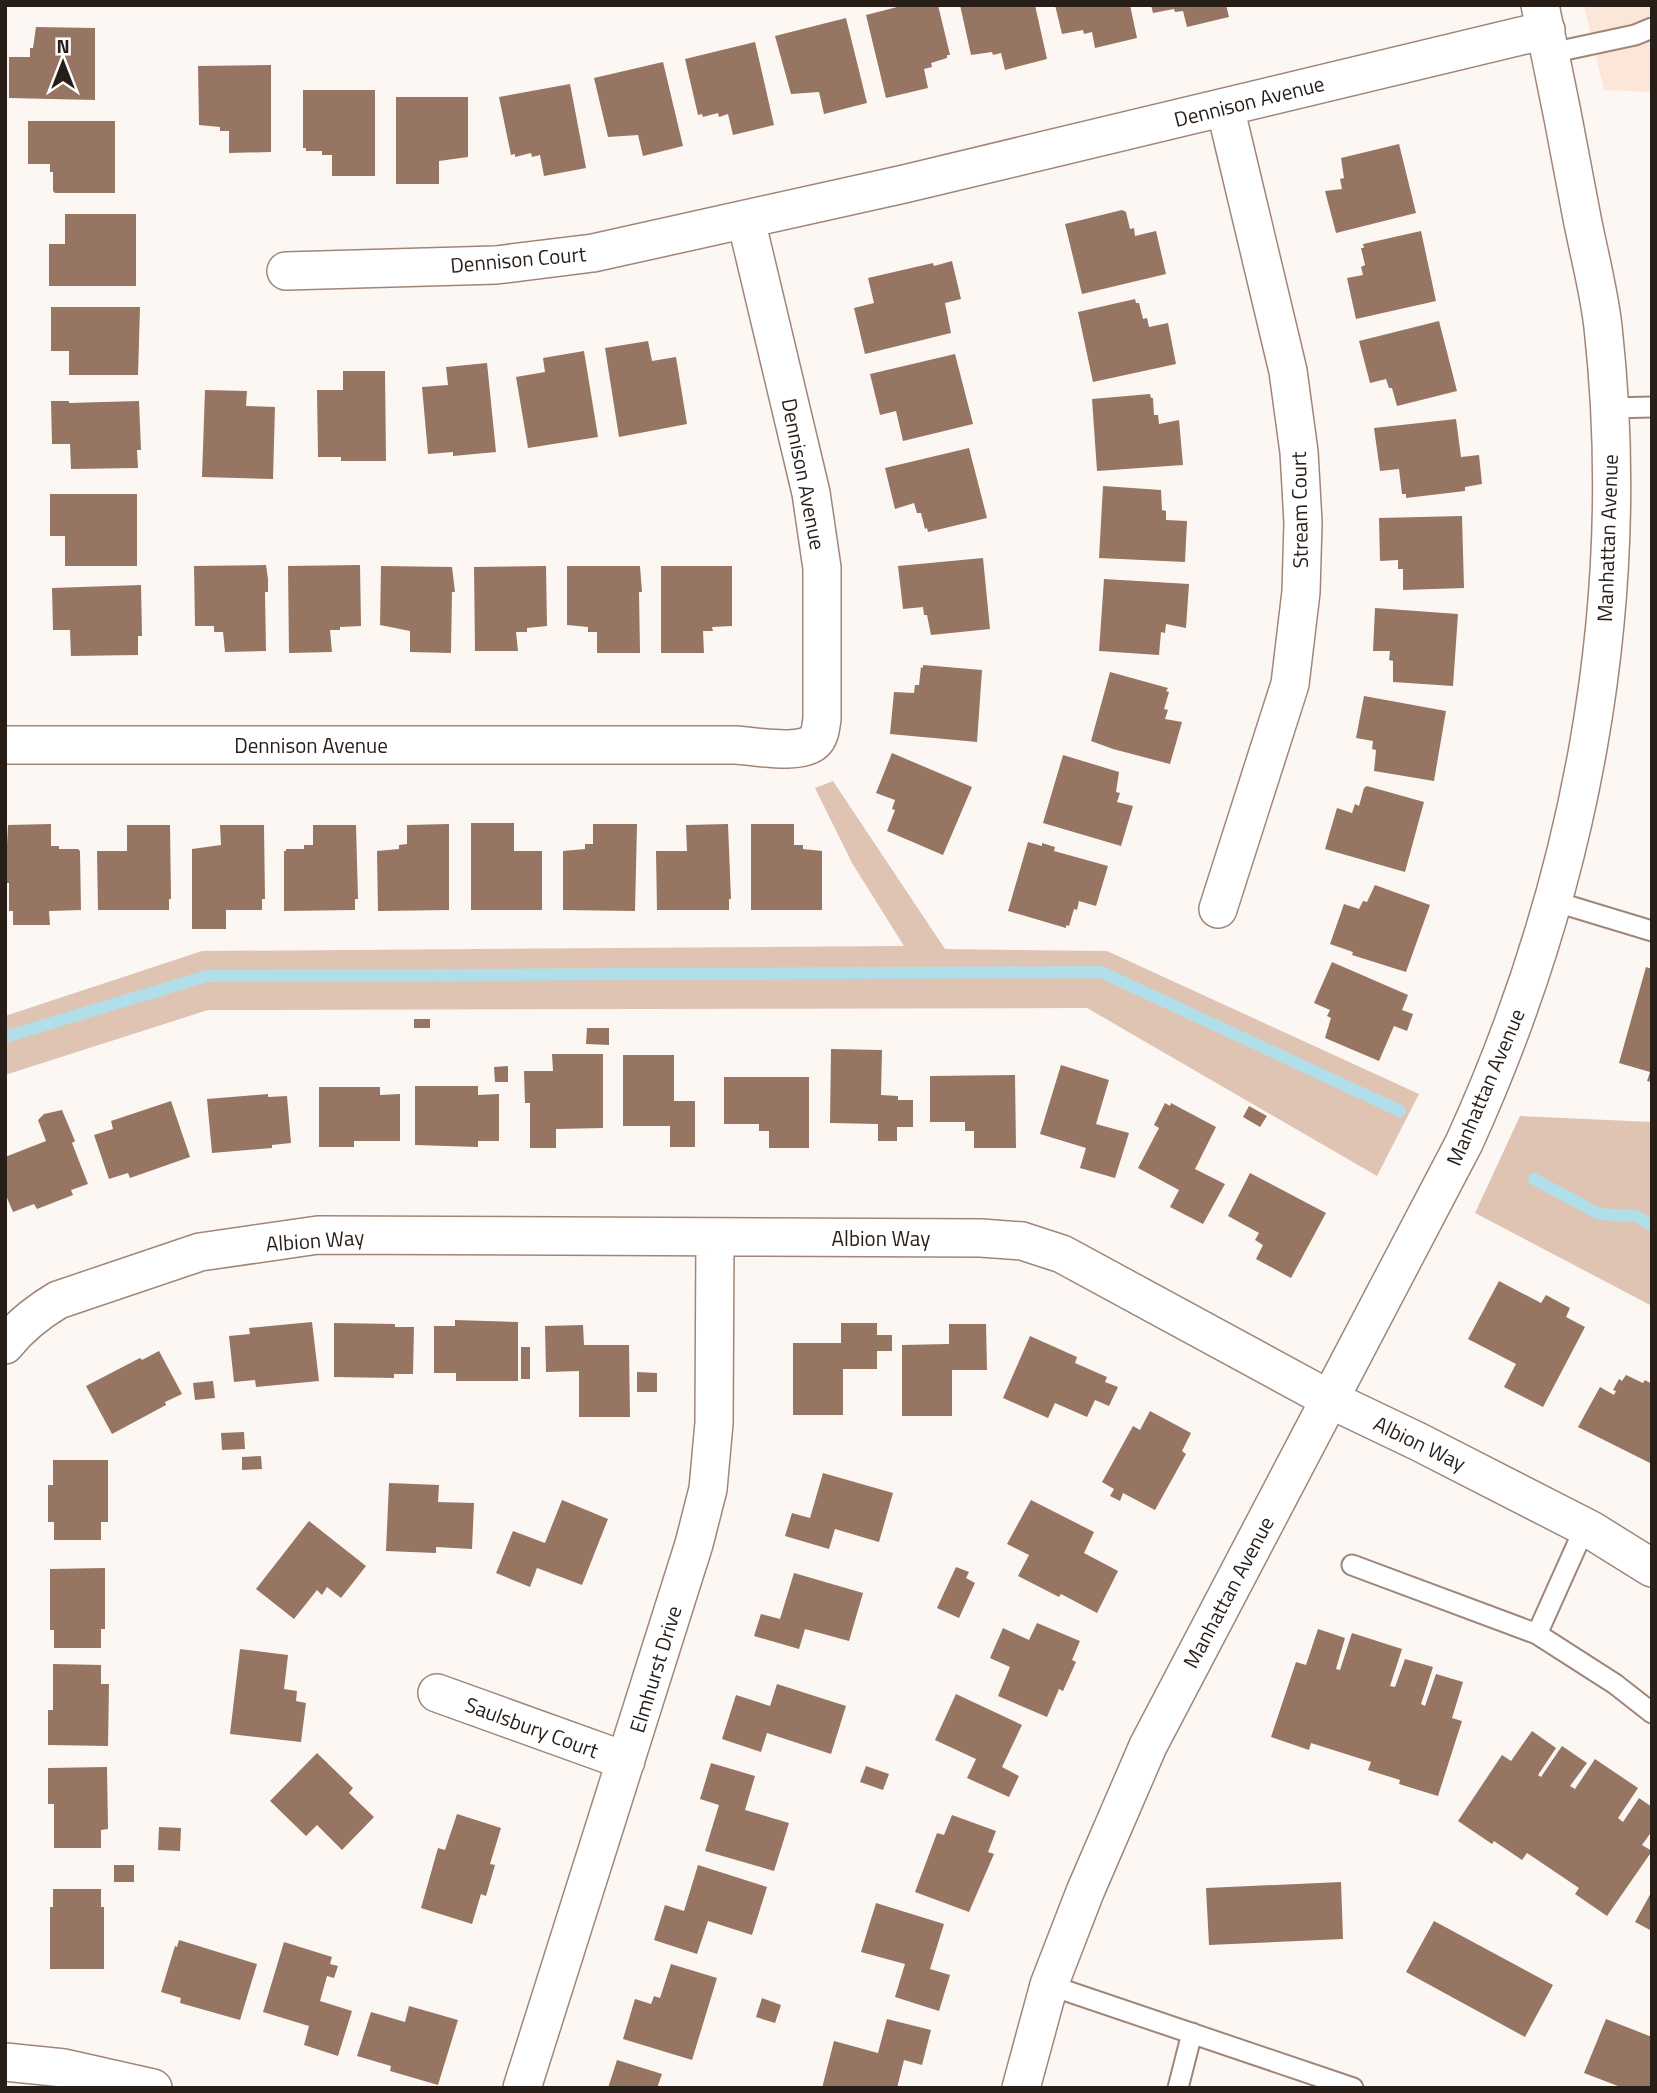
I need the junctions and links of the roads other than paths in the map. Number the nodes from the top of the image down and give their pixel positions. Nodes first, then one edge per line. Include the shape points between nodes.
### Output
1 (1652, 28) edge
2 (1546, 29) edge
3 (1225, 107) junction
4 (746, 220) junction
5 (286, 271) dead end
6 (1652, 407) edge
7 (1608, 408) junction
8 (5, 745) edge
9 (1553, 901) junction
10 (1218, 909) dead end
11 (1652, 931) edge
12 (715, 1238) junction
13 (5, 1345) edge
14 (1329, 1399) junction
15 (1585, 1527) junction
16 (1352, 1565) dead end
17 (1652, 1568) edge
18 (1537, 1634) junction
19 (437, 1693) dead end
20 (1652, 1713) edge
21 (626, 1761) junction
22 (1049, 1985) junction
23 (1192, 2033) junction
24 (5, 2062) edge
25 (153, 2088) edge
26 (522, 2088) edge
27 (1021, 2088) edge
28 (1178, 2088) edge
29 (1353, 2088) edge

1 - 2 lane via 1635,35
2 - 3 street, Dennison Avenue
2 - 7 street, Manhattan Avenue via 1603,326
3 - 4 street, Dennison Avenue
3 - 10 street, Stream Court via 1288,371 1303,522 1301,592 1290,684
4 - 5 street, Dennison Court via 593,253 496,265
4 - 8 street, Dennison Avenue via 811,493 822,568 822,719 809,747
6 - 7 lane
7 - 9 street, Manhattan Avenue via 1608,589 1594,720
9 - 11 lane
9 - 14 street, Manhattan Avenue via 1532,976 1484,1099
12 - 13 street, Albion Way via 318,1235 200,1252 58,1300
12 - 14 street, Albion Way via 1022,1241 1062,1254
12 - 21 street, Elmhurst Drive via 714,1423 708,1489
14 - 15 street, Albion Way
14 - 22 street, Manhattan Avenue via 1148,1746
15 - 17 street, Albion Way
15 - 18 lane
16 - 18 lane
18 - 20 lane
19 - 21 street, Saulsbury Court
21 - 26 street, Elmhurst Drive
22 - 23 lane
22 - 27 street, Manhattan Avenue
23 - 28 lane
23 - 29 lane
24 - 25 street via 64,2068

